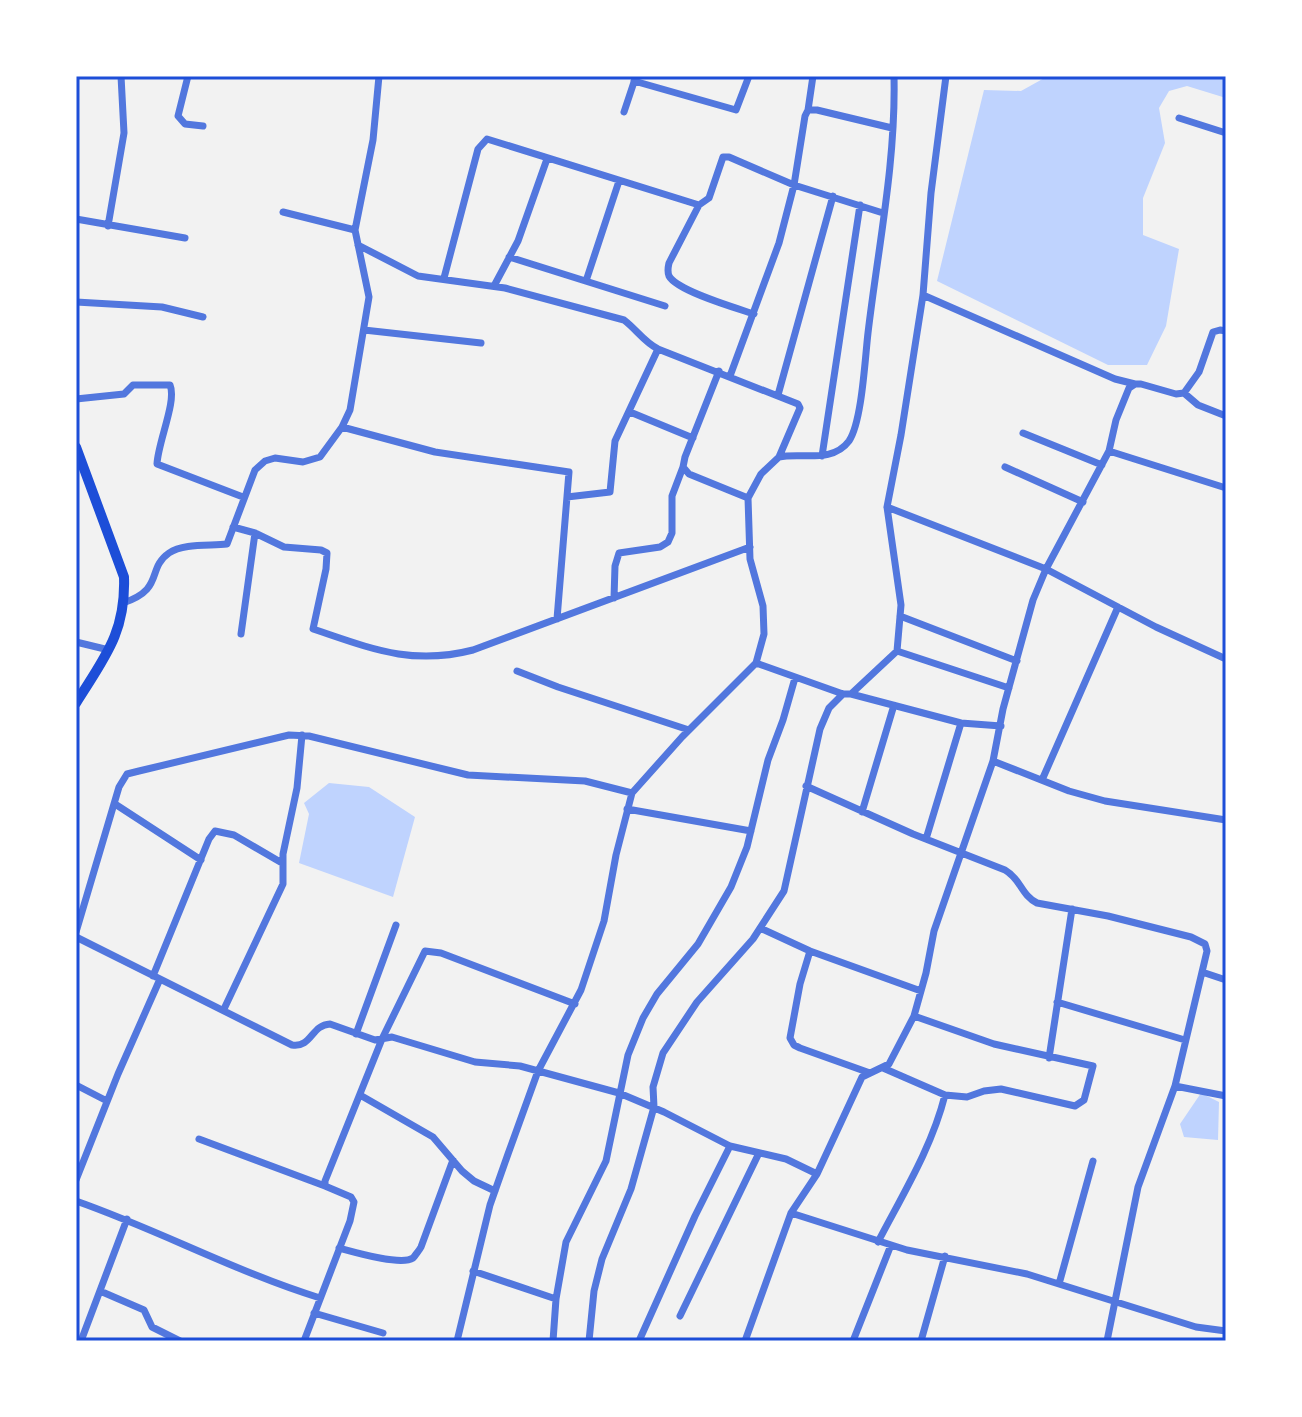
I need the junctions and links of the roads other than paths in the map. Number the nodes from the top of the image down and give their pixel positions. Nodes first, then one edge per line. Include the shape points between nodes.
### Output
1 (121, 76) edge
2 (188, 76) edge
3 (379, 76) edge
4 (749, 76) edge
5 (813, 76) edge
6 (894, 76) edge
7 (946, 76) edge
8 (635, 79) edge
9 (808, 110) junction
10 (624, 112) dead end
11 (1179, 118) dead end
12 (203, 126) dead end
13 (892, 128) junction
14 (1226, 133) edge
15 (547, 159) junction
16 (619, 181) junction
17 (794, 185) junction
18 (833, 196) junction
19 (699, 205) junction
20 (860, 205) junction
21 (283, 212) dead end
22 (883, 213) junction
23 (76, 219) edge
24 (108, 226) junction
25 (355, 230) junction
26 (185, 238) dead end
27 (358, 245) junction
28 (509, 257) junction
29 (444, 278) junction
30 (586, 281) junction
31 (494, 286) junction
32 (923, 295) junction
33 (76, 302) edge
34 (665, 306) dead end
35 (754, 314) junction
36 (203, 317) dead end
37 (364, 330) junction
38 (1226, 331) edge
39 (481, 343) dead end
40 (658, 349) junction
41 (719, 371) junction
42 (730, 376) junction
43 (1135, 384) junction
44 (1184, 393) junction
45 (778, 395) junction
46 (76, 399) edge
47 (630, 412) junction
48 (1226, 416) edge
49 (342, 427) junction
50 (1023, 433) dead end
51 (693, 438) junction
52 (76, 447) edge
53 (1109, 451) junction
54 (822, 456) junction
55 (779, 457) junction
56 (1102, 465) junction
57 (683, 467) junction
58 (1005, 467) dead end
59 (1226, 488) edge
60 (243, 497) junction
61 (567, 497) junction
62 (748, 498) junction
63 (1083, 502) junction
64 (887, 507) junction
65 (233, 527) junction
66 (255, 533) junction
67 (750, 547) junction
68 (1046, 569) junction
69 (614, 598) junction
70 (123, 603) junction
71 (1118, 607) junction
72 (900, 616) junction
73 (557, 619) junction
74 (241, 634) dead end
75 (76, 642) edge
76 (109, 650) junction
77 (897, 651) junction
78 (1226, 659) edge
79 (1017, 661) junction
80 (756, 663) junction
81 (517, 671) dead end
82 (799, 679) junction
83 (1009, 688) junction
84 (847, 694) junction
85 (76, 703) edge
86 (894, 705) junction
87 (961, 723) junction
88 (1001, 726) junction
89 (689, 730) junction
90 (302, 735) junction
91 (993, 761) junction
92 (1042, 780) junction
93 (806, 786) junction
94 (632, 793) junction
95 (115, 804) junction
96 (627, 809) junction
97 (862, 812) junction
98 (1226, 820) edge
99 (751, 831) junction
100 (926, 839) junction
101 (963, 854) junction
102 (201, 860) junction
103 (282, 863) junction
104 (1072, 909) junction
105 (396, 925) dead end
106 (760, 928) junction
107 (76, 934) edge
108 (810, 951) junction
109 (1202, 972) junction
110 (157, 978) junction
111 (1226, 980) edge
112 (921, 991) junction
113 (1057, 1002) junction
114 (575, 1004) junction
115 (224, 1009) junction
116 (914, 1016) junction
117 (356, 1034) junction
118 (382, 1039) junction
119 (1185, 1040) junction
120 (1049, 1058) junction
121 (883, 1068) junction
122 (538, 1071) junction
123 (870, 1073) junction
124 (76, 1085) edge
125 (1175, 1086) junction
126 (623, 1094) junction
127 (360, 1095) junction
128 (945, 1095) junction
129 (1226, 1096) edge
130 (107, 1101) junction
131 (654, 1107) junction
132 (199, 1139) dead end
133 (730, 1146) junction
134 (759, 1153) junction
135 (453, 1160) junction
136 (1093, 1161) dead end
137 (817, 1174) junction
138 (76, 1180) edge
139 (325, 1186) junction
140 (495, 1191) junction
141 (76, 1201) edge
142 (791, 1213) junction
143 (127, 1219) junction
144 (878, 1242) junction
145 (891, 1245) junction
146 (339, 1248) junction
147 (945, 1256) junction
148 (473, 1271) junction
149 (1059, 1284) junction
150 (100, 1291) junction
151 (320, 1298) junction
152 (556, 1299) junction
153 (1114, 1301) junction
154 (314, 1313) junction
155 (680, 1316) dead end
156 (1226, 1331) edge
157 (383, 1333) dead end
158 (159, 1337) edge
159 (81, 1341) edge
160 (180, 1341) edge
161 (304, 1341) edge
162 (457, 1341) edge
163 (553, 1341) edge
164 (589, 1341) edge
165 (639, 1341) edge
166 (745, 1341) edge
167 (853, 1341) edge
168 (921, 1341) edge
169 (1107, 1341) edge

1 - 24 street via 124,133
2 - 12 street via 178,116 185,124
3 - 25 street
4 - 8 street via 736,110
5 - 9 street
6 - 13 street
7 - 32 street
8 - 10 street
9 - 13 street
9 - 17 street
11 - 14 street
13 - 22 street
15 - 16 street
15 - 28 street
15 - 29 street via 487,139 478,149
16 - 19 street
16 - 30 street
17 - 18 street
17 - 19 street via 723,157 709,198
17 - 35 street
18 - 20 street
18 - 45 street
19 - 35 street via 669,263 671,279
20 - 22 street
20 - 54 street
21 - 25 street
22 - 54 street via 854,427 850,440
23 - 24 street
24 - 26 street
25 - 27 street
27 - 29 street via 418,276
27 - 37 street via 369,297
28 - 30 street
28 - 31 street
29 - 31 street
30 - 34 street
31 - 40 street via 624,320
32 - 43 street
32 - 64 street
33 - 36 street via 162,307
35 - 42 street
37 - 39 street
37 - 49 street via 350,410
38 - 44 street via 1213,332 1199,372
40 - 41 street
40 - 47 street
41 - 42 street
41 - 51 street
42 - 45 street
43 - 44 street
43 - 53 street via 1116,420
44 - 48 street
45 - 55 street via 800,408
46 - 60 street via 124,394 133,385 170,385 157,464
47 - 51 street
47 - 61 street via 615,441 610,492
49 - 60 street via 311,461 265,461
49 - 61 street via 435,452 569,472
50 - 56 street
51 - 57 street
52 - 70 main road via 124,577
53 - 56 street
53 - 59 street
54 - 55 street
55 - 62 street via 761,474
56 - 63 street
57 - 62 street
57 - 69 street via 672,496 668,542 619,553
58 - 63 street
60 - 65 street
61 - 73 street
62 - 67 street
63 - 68 street
64 - 68 street
64 - 72 street
65 - 66 street
65 - 70 street via 227,544 169,553 149,589
66 - 73 street via 284,547 327,553 313,629 382,653 444,657
66 - 74 street
67 - 69 street
67 - 80 street via 764,634
68 - 71 street
68 - 79 street
69 - 73 street
70 - 76 main road
71 - 78 street
71 - 92 street
72 - 77 street
72 - 79 street
75 - 76 street
76 - 85 main road
77 - 83 street
77 - 84 street
79 - 83 street
80 - 82 street
80 - 89 street
81 - 89 street
82 - 84 street
82 - 99 street via 768,760
83 - 88 street
84 - 86 street
84 - 93 street via 829,708
86 - 87 street
86 - 97 street
87 - 88 street
87 - 100 street
88 - 91 street
89 - 94 street
90 - 94 street via 468,775 585,781
90 - 95 street via 127,774
90 - 103 street
91 - 92 street
91 - 101 street
92 - 98 street via 1105,801
93 - 97 street
93 - 106 street via 784,891
94 - 96 street
95 - 102 street
95 - 107 street
96 - 99 street
96 - 114 street via 604,921
97 - 100 street
99 - 126 street via 731,887 698,944 643,1018 628,1055
100 - 101 street
101 - 104 street via 1014,875 1022,892 1037,903
101 - 112 street via 934,931
102 - 103 street via 215,831 234,835
102 - 110 street
103 - 115 street via 283,884
104 - 109 street via 1199,940 1207,951
104 - 113 street
105 - 117 street
106 - 108 street
106 - 131 street via 697,1002 663,1053 653,1087
107 - 110 street
108 - 112 street
108 - 123 street via 790,1038 800,1048
109 - 111 street
109 - 119 street
110 - 115 street
110 - 130 street
112 - 116 street
113 - 119 street
113 - 120 street
114 - 118 street via 425,951
114 - 122 street
115 - 117 street via 292,1045 307,1043 322,1024
116 - 120 street
116 - 121 street via 896,1055
117 - 118 street
118 - 122 street
118 - 127 street
119 - 125 street
120 - 128 street via 1093,1066 1080,1104 1001,1089 967,1097
121 - 123 street
121 - 128 street
122 - 126 street
122 - 140 street
123 - 137 street via 862,1077
124 - 130 street
125 - 129 street
125 - 153 street via 1138,1187
126 - 131 street
126 - 152 street via 606,1161 566,1242
127 - 135 street via 433,1137
127 - 139 street
128 - 144 street via 919,1165
130 - 138 street
131 - 133 street
131 - 164 street via 631,1189 602,1259
132 - 139 street
133 - 134 street
133 - 165 street
134 - 137 street
134 - 155 street
135 - 140 street via 474,1181
135 - 146 street via 414,1258 404,1261
136 - 149 street
137 - 142 street
139 - 146 street via 354,1202
140 - 148 street
141 - 143 street
142 - 144 street
142 - 166 street
143 - 150 street
143 - 151 street via 274,1284
144 - 145 street
145 - 147 street
145 - 167 street
146 - 151 street
147 - 149 street
147 - 168 street
148 - 152 street
148 - 162 street
149 - 153 street
150 - 158 street via 144,1310
150 - 159 street
151 - 154 street
152 - 163 street
153 - 156 street
153 - 169 street
154 - 157 street
154 - 161 street
158 - 160 street

